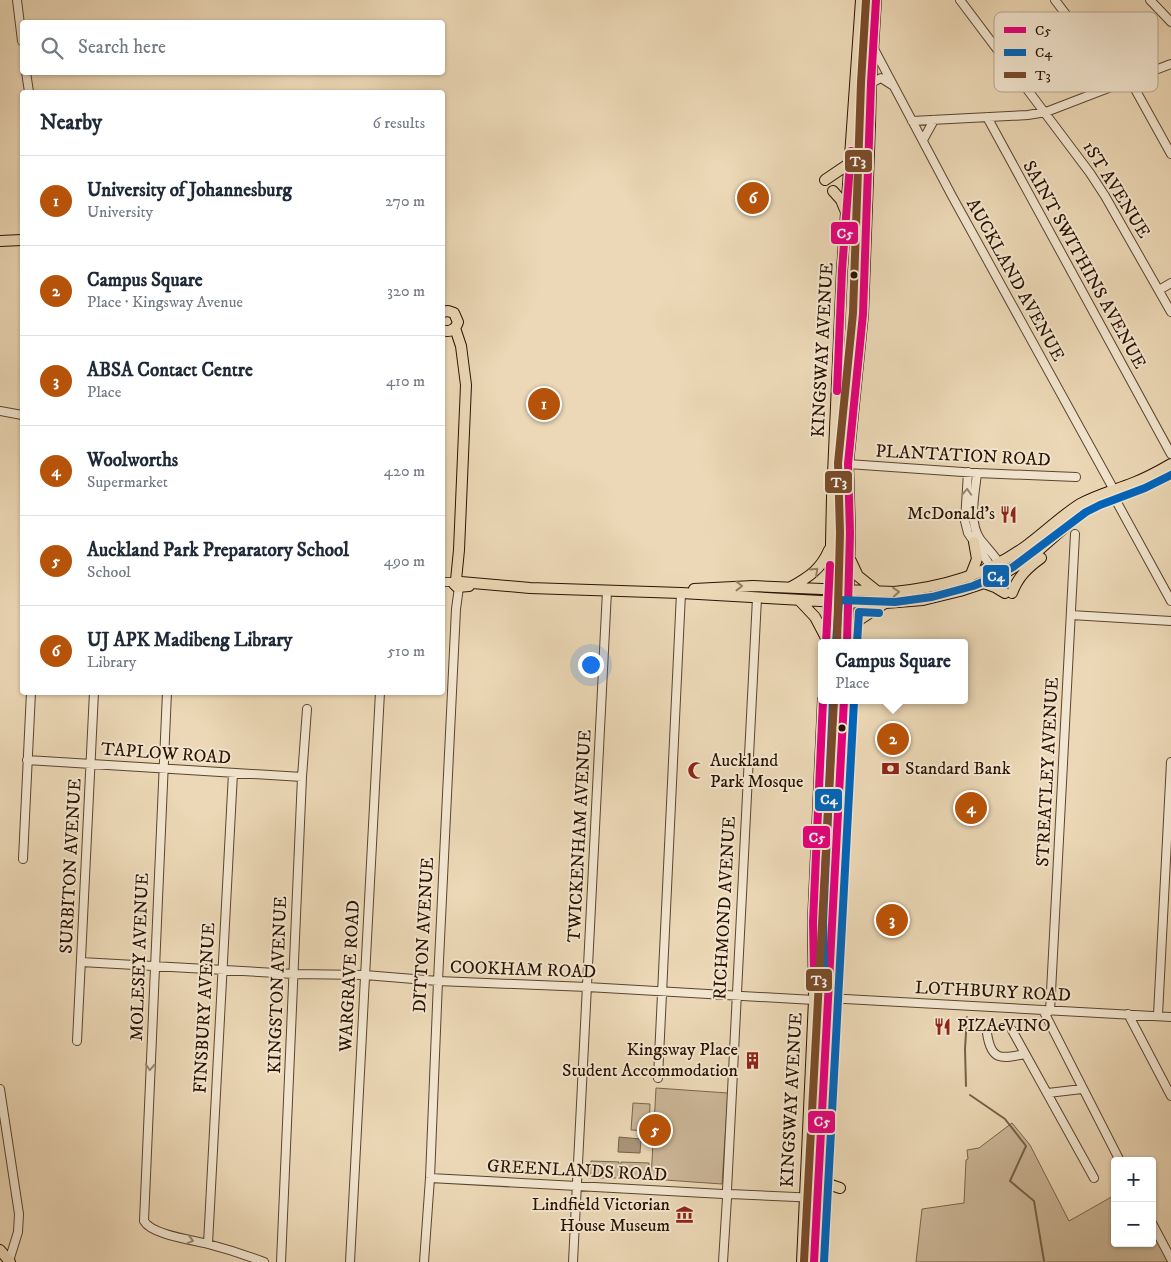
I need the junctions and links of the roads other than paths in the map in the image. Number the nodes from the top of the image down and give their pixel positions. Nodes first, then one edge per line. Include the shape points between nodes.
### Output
1 (17, 0) edge
2 (861, 0) edge
3 (876, 0) edge
4 (960, 0) edge
5 (1055, 0) edge
6 (1150, 0) edge
7 (1064, 12) edge
8 (1171, 22) edge
9 (20, 25) edge
10 (994, 44) edge
11 (873, 47) junction
12 (1171, 64) edge
13 (1158, 69) edge
14 (26, 75) edge
15 (871, 83) junction
16 (892, 85) junction
17 (29, 90) edge
18 (1031, 92) edge
19 (1098, 92) edge
20 (1137, 92) edge
21 (1046, 112) junction
22 (986, 117) junction
23 (934, 120) junction
24 (912, 121) junction
25 (923, 140) junction
26 (1171, 154) edge
27 (850, 163) junction
28 (825, 180) dead end
29 (833, 191) dead end
30 (846, 213) junction
31 (20, 240) edge
32 (0, 241) edge
33 (1171, 283) edge
34 (1159, 290) junction
35 (445, 310) edge
36 (1171, 312) edge
37 (448, 330) edge
38 (0, 412) edge
39 (20, 415) edge
40 (1171, 454) edge
41 (848, 464) junction
42 (1171, 464) edge
43 (968, 472) junction
44 (977, 473) junction
45 (1171, 474) edge
46 (1076, 477) dead end
47 (1114, 493) junction
48 (1075, 534) dead end
49 (974, 542) junction
50 (1049, 542) junction
51 (831, 546) junction
52 (849, 556) junction
53 (999, 570) junction
54 (970, 577) junction
55 (445, 583) edge
56 (984, 583) junction
57 (457, 584) junction
58 (790, 588) junction
59 (830, 590) junction
60 (608, 591) junction
61 (848, 591) junction
62 (656, 592) junction
63 (878, 592) junction
64 (681, 593) junction
65 (757, 598) junction
66 (799, 600) junction
67 (1171, 601) edge
68 (829, 602) junction
69 (849, 602) junction
70 (886, 603) junction
71 (1071, 615) junction
72 (1171, 621) edge
73 (825, 639) edge
74 (826, 639) edge
75 (847, 639) edge
76 (31, 695) edge
77 (94, 695) edge
78 (167, 695) edge
79 (380, 695) edge
80 (823, 704) edge
81 (844, 704) edge
82 (307, 709) dead end
83 (28, 760) junction
84 (1171, 762) edge
85 (91, 764) junction
86 (162, 768) junction
87 (233, 773) junction
88 (302, 777) junction
89 (22, 859) dead end
90 (1168, 879) edge
91 (1162, 948) junction
92 (1171, 948) edge
93 (81, 962) junction
94 (155, 966) junction
95 (222, 970) junction
96 (294, 974) junction
97 (365, 975) junction
98 (438, 981) junction
99 (587, 987) junction
100 (662, 992) junction
101 (736, 996) junction
102 (827, 998) junction
103 (814, 1000) junction
104 (1047, 1010) junction
105 (1128, 1014) junction
106 (1158, 1015) junction
107 (1171, 1017) edge
108 (1012, 1030) dead end
109 (987, 1033) dead end
110 (76, 1041) dead end
111 (1025, 1054) junction
112 (658, 1078) dead end
113 (1082, 1088) junction
114 (0, 1089) edge
115 (1048, 1093) junction
116 (1171, 1096) edge
117 (1118, 1157) edge
118 (819, 1171) junction
119 (430, 1178) junction
120 (1094, 1178) dead end
121 (577, 1186) junction
122 (840, 1188) dead end
123 (727, 1194) junction
124 (804, 1198) junction
125 (818, 1198) junction
126 (1156, 1231) edge
127 (208, 1244) junction
128 (0, 1250) edge
129 (1171, 1259) edge
130 (9, 1261) edge
131 (264, 1262) edge
132 (281, 1262) edge
133 (350, 1262) edge
134 (424, 1262) edge
135 (573, 1262) edge
136 (723, 1262) edge
137 (802, 1262) edge
138 (814, 1262) edge

1 - 9 street
2 - 27 main road, KINGSWAY AVENUE
3 - 11 main road, KINGSWAY AVENUE
4 - 10 street, 1ST AVENUE
5 - 7 street
6 - 8 street
11 - 15 main road, KINGSWAY AVENUE
11 - 16 street, AUCKLAND AVENUE
12 - 13 street
14 - 17 street
15 - 16 street via 881,78
15 - 41 main road, KINGSWAY AVENUE via 863,314
16 - 24 street, AUCKLAND AVENUE
18 - 21 street, 1ST AVENUE
19 - 21 street
20 - 26 street
21 - 22 street
21 - 34 street, 1ST AVENUE via 1105,196
22 - 23 street
22 - 40 street, SAINT SWITHINS AVENUE
23 - 24 street
23 - 25 street
24 - 25 street, AUCKLAND AVENUE
25 - 47 street, AUCKLAND AVENUE
27 - 28 main road
27 - 30 main road, KINGSWAY AVENUE
29 - 30 main road
30 - 51 main road, KINGSWAY AVENUE
31 - 32 main road
33 - 34 street
34 - 36 street, 1ST AVENUE
35 - 37 main road, DITTON AVENUE via 456,315 458,322
37 - 57 main road, DITTON AVENUE via 461,346 466,394
38 - 39 street
41 - 43 street, PLANTATION ROAD
41 - 52 main road, KINGSWAY AVENUE
42 - 47 main road
43 - 44 street, PLANTATION ROAD
49 -> 43 street via 965,520
44 - 46 street, PLANTATION ROAD
44 - 53 street via 975,529
45 - 47 main road via 1140,489
47 - 50 main road
47 - 53 main road via 1090,499 1070,511
47 - 67 street, AUCKLAND AVENUE
48 - 71 street, STREATLEY AVENUE
49 - 53 street
49 - 54 main road via 978,559
50 - 53 main road via 1019,566
50 - 56 main road via 1045,553 1024,572 1008,593
58 -> 51 main road via 816,571
51 - 59 main road, KINGSWAY AVENUE
52 - 61 main road, KINGSWAY AVENUE
52 - 63 main road via 854,573
53 - 54 main road
53 - 56 main road
63 -> 54 main road via 906,591
55 - 57 street
56 - 70 main road via 928,600
57 - 60 main road
57 - 98 street, DITTON AVENUE
58 - 59 main road
62 -> 58 main road via 721,586
59 - 61 main road
59 - 68 main road, KINGSWAY AVENUE
60 - 62 main road
60 - 99 street, TWICKENHAM AVENUE
61 - 63 main road
61 - 69 main road, KINGSWAY AVENUE
62 - 64 main road
64 - 65 main road
64 - 100 street
65 - 66 main road
65 - 101 street, RICHMOND AVENUE
66 - 68 main road
66 - 73 main road via 815,617
68 - 69 main road
68 - 74 main road, KINGSWAY AVENUE
69 - 70 main road
69 - 75 main road, KINGSWAY AVENUE
70 - 75 main road via 859,620
71 - 72 street
71 - 104 street, STREATLEY AVENUE
76 - 83 street
77 - 85 street, SURBITON AVENUE
78 - 86 street, MOLESEY AVENUE
79 - 97 street, WARGRAVE ROAD
80 - 103 main road, KINGSWAY AVENUE via 813,922
81 - 102 main road, KINGSWAY AVENUE
82 - 88 street, KINGSTON AVENUE
83 - 85 street, TAPLOW ROAD
83 - 89 street
84 - 90 street
85 - 86 street, TAPLOW ROAD
85 - 93 street, SURBITON AVENUE
86 - 87 street, TAPLOW ROAD
86 - 94 street, MOLESEY AVENUE
87 - 88 street, TAPLOW ROAD
87 - 95 street, FINSBURY AVENUE
88 - 96 street, KINGSTON AVENUE
90 - 91 street
91 - 92 street
91 - 106 street
93 - 94 street, COOKHAM ROAD
93 - 110 street, SURBITON AVENUE
94 - 95 street, COOKHAM ROAD
94 -> 127 street, MOLESEY AVENUE via 144,1223
95 - 96 street, COOKHAM ROAD
95 - 127 street, FINSBURY AVENUE
96 - 97 street, COOKHAM ROAD
96 - 132 street, KINGSTON AVENUE
97 - 98 street, COOKHAM ROAD
97 - 133 street, WARGRAVE ROAD
98 - 99 street, COOKHAM ROAD
98 - 119 street, DITTON AVENUE
99 - 100 street, COOKHAM ROAD
99 - 121 street, TWICKENHAM AVENUE
100 - 101 street, COOKHAM ROAD
100 - 112 street
101 - 103 street, COOKHAM ROAD
101 - 123 street, RICHMOND AVENUE
102 - 103 street, LOTHBURY ROAD
102 - 104 street, LOTHBURY ROAD
102 - 118 main road, KINGSWAY AVENUE
103 - 124 main road, KINGSWAY AVENUE
104 - 105 street, LOTHBURY ROAD
104 - 113 street
105 - 106 street, LOTHBURY ROAD
105 - 116 street
106 - 107 street, LOTHBURY ROAD
108 - 111 street
109 - 111 street via 989,1047 998,1057
111 - 115 street
113 - 115 street
113 - 117 street
114 - 130 street via 19,1219
115 - 120 street
118 - 122 main road via 831,1185
118 - 125 main road, KINGSWAY AVENUE
119 - 121 street, GREENLANDS ROAD
119 - 134 street, DITTON AVENUE
121 - 123 street, GREENLANDS ROAD
121 - 135 street, TWICKENHAM AVENUE
123 - 124 street, GREENLANDS ROAD
123 - 136 street, RICHMOND AVENUE
124 - 125 street, GREENLANDS ROAD
124 - 137 main road, KINGSWAY AVENUE
125 - 138 main road, KINGSWAY AVENUE
126 - 129 street
127 - 131 street
128 - 130 main road

